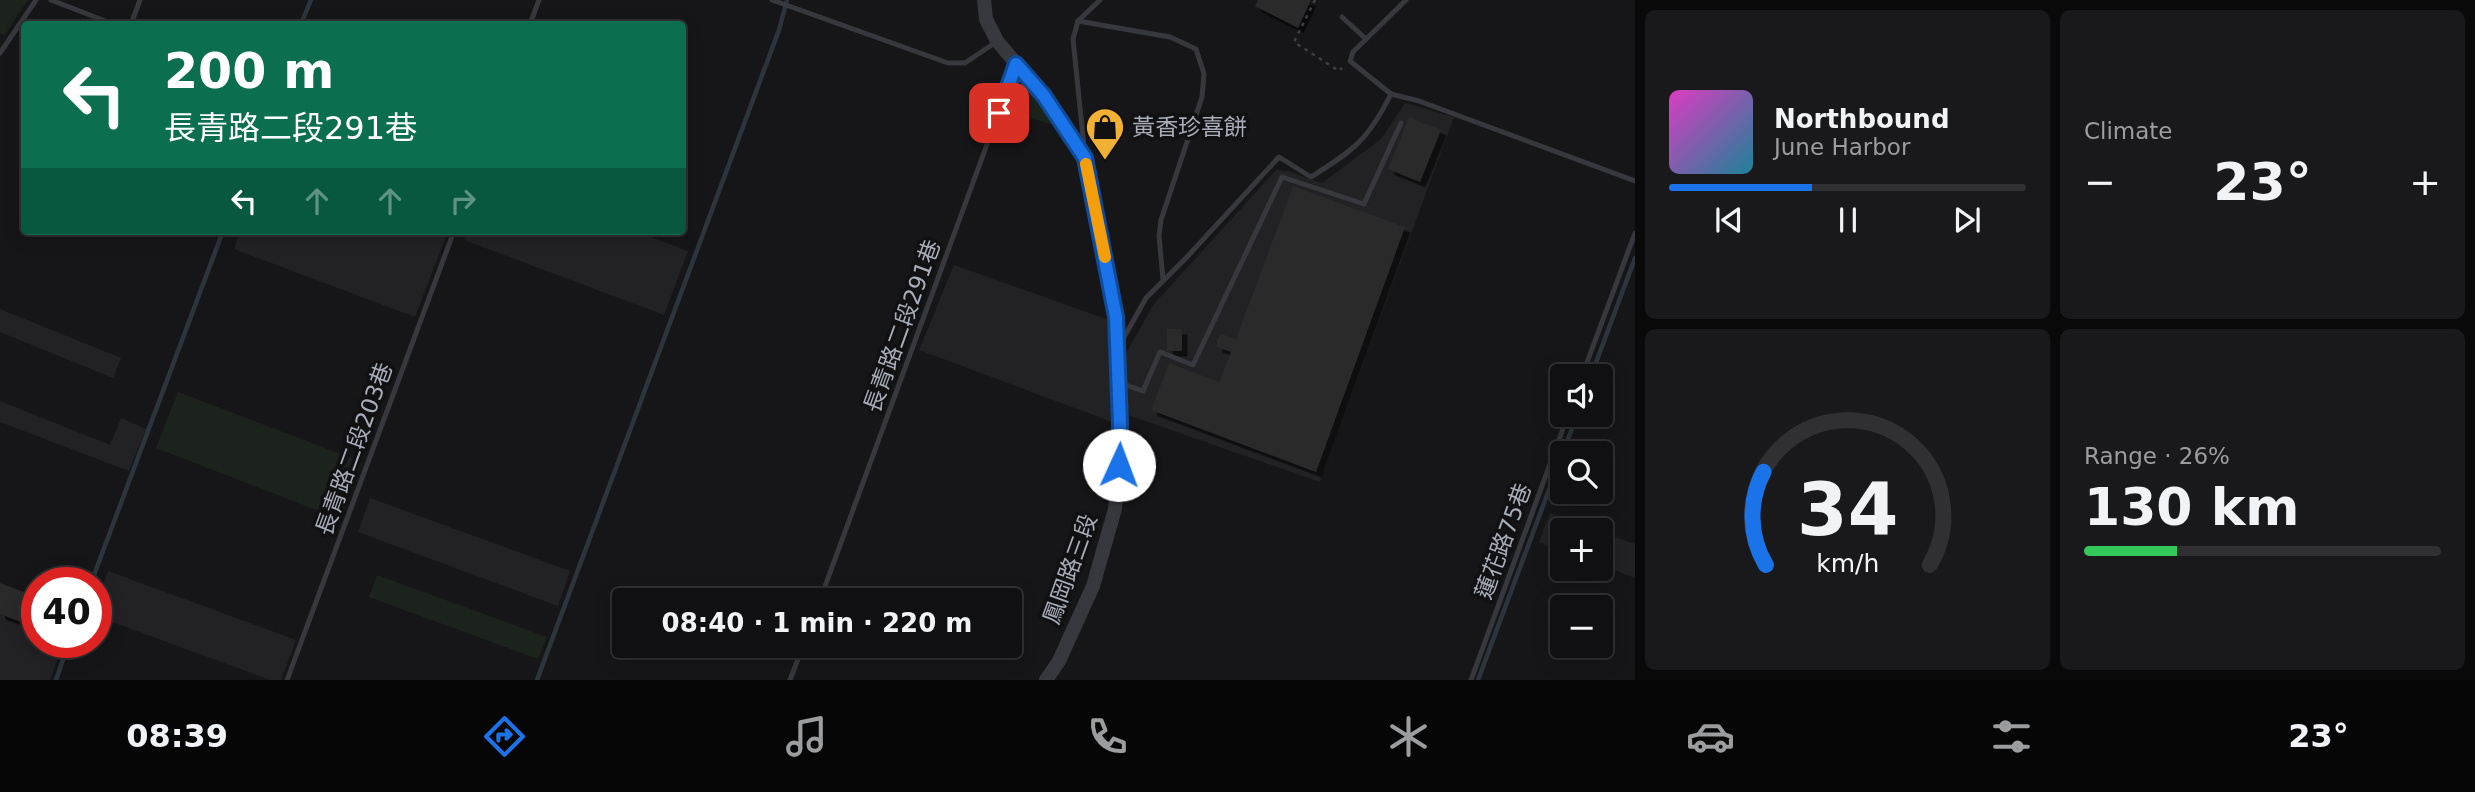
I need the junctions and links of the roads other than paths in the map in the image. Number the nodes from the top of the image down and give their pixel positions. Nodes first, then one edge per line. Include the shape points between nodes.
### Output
1 (36, 0) edge
2 (51, 0) edge
3 (140, 0) edge
4 (539, 0) edge
5 (984, 0) edge
6 (1100, 0) edge
7 (1406, 0) edge
8 (775, 1) edge
9 (1342, 17) dead end
10 (22, 21) edge
11 (105, 21) edge
12 (132, 21) edge
13 (531, 21) edge
14 (1078, 21) junction
15 (21, 22) edge
16 (1366, 39) junction
17 (997, 41) junction
18 (0, 53) edge
19 (1016, 64) junction
20 (1391, 94) junction
21 (1401, 123) dead end
22 (1085, 158) junction
23 (1635, 181) edge
24 (1635, 233) edge
25 (453, 235) edge
26 (1163, 279) junction
27 (1119, 346) junction
28 (1587, 364) edge
29 (1119, 383) junction
30 (1564, 427) edge
31 (824, 588) edge
32 (798, 658) edge
33 (287, 680) edge
34 (790, 680) edge
35 (1046, 680) edge
36 (1471, 680) edge

1 - 10 lane
2 - 11 lane
3 - 12 lane
4 - 13 lane
5 - 17 street, 鳳岡路三段 via 986,19
6 - 14 lane
7 - 16 lane
8 - 17 lane via 948,63 965,63
9 - 16 lane
14 - 22 lane via 1073,39
14 - 26 lane via 1170,37 1196,49 1204,74 1202,97 1161,220
15 - 18 lane
16 - 20 lane via 1350,61
17 - 19 street, 鳳岡路三段
19 - 22 street, 鳳岡路三段 via 1044,96
19 - 31 lane, 長青路二段291巷
20 - 23 lane
20 - 26 lane via 1377,123 1351,152 1311,177 1279,157
21 - 29 lane via 1364,204 1282,177 1194,365 1160,352 1143,391
22 - 27 street, 鳳岡路三段
24 - 28 lane
25 - 33 lane, 長青路二段203巷
26 - 27 lane via 1146,298
27 - 29 street, 鳳岡路三段
29 - 35 street, 鳳岡路三段 via 1115,509 1093,586
30 - 36 lane, 蓮花路75巷
32 - 34 lane

